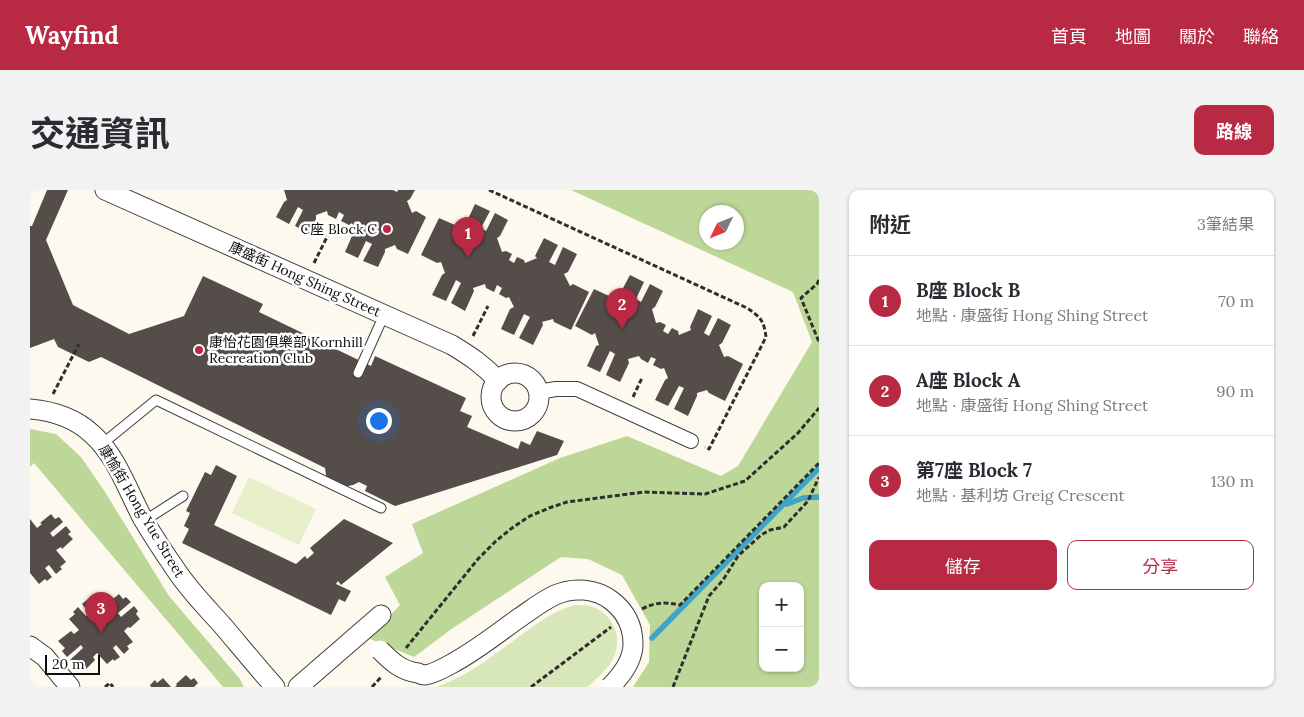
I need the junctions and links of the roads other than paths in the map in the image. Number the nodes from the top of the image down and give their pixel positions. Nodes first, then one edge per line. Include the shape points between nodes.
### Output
1 (105, 190) edge
2 (384, 315) junction
3 (358, 373) dead end
4 (498, 381) junction
5 (538, 392) junction
6 (30, 409) edge
7 (691, 441) road end
8 (102, 444) junction
9 (183, 496) dead end
10 (381, 508) dead end
11 (144, 521) junction
12 (381, 615) dead end
13 (362, 631) junction
14 (30, 646) edge
15 (70, 687) edge
16 (275, 687) edge
17 (298, 687) edge
18 (610, 687) edge

1 - 2 street, 康盛街 Hong Shing Street
2 - 3 lane
2 - 4 street, 康盛街 Hong Shing Street via 452,345 485,367
4 - 5 street via 503,376 518,373 531,379
4 - 5 street via 491,395 492,403 509,420 525,419 532,414 539,400
5 - 7 street via 577,389
6 - 8 street, 康愉街 Hong Yue Street via 58,413 71,419
8 - 10 lane via 156,400
8 - 11 street, 康愉街 Hong Yue Street
9 - 11 lane
11 - 16 street, 康愉街 Hong Yue Street via 195,595
12 - 13 street
13 - 17 street
13 - 18 street, bridge via 397,666 425,675 460,659 556,595 587,590 612,600 628,619 633,635 628,663
14 - 15 street via 45,657

